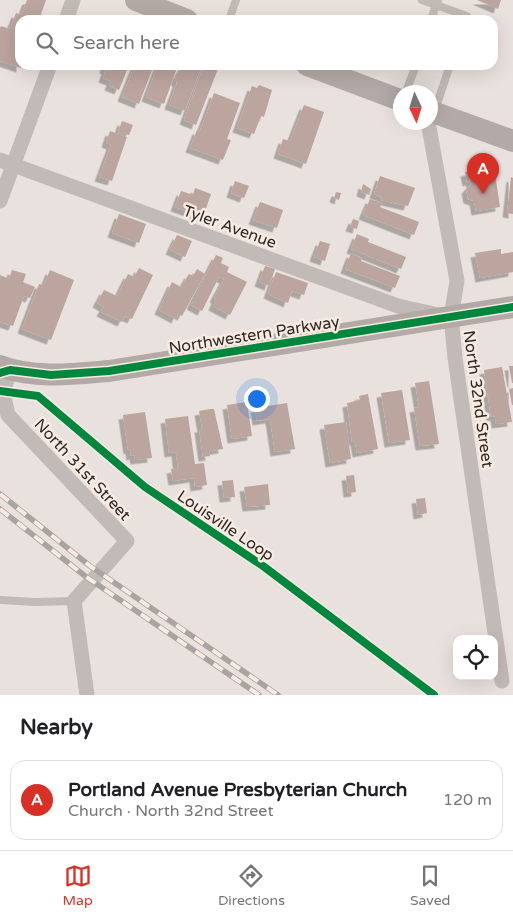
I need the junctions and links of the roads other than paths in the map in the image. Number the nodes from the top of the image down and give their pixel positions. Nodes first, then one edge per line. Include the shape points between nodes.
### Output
1 (73, 0) edge
2 (236, 0) edge
3 (422, 0) edge
4 (141, 1) edge
5 (437, 3) edge
6 (68, 15) edge
7 (175, 15) edge
8 (231, 15) edge
9 (433, 15) edge
10 (465, 15) edge
11 (48, 70) edge
12 (320, 70) edge
13 (414, 70) edge
14 (448, 70) edge
15 (409, 85) edge
16 (393, 97) edge
17 (438, 97) edge
18 (438, 117) edge
19 (433, 130) edge
20 (513, 141) edge
21 (7, 162) edge
22 (0, 201) edge
23 (513, 307) edge
24 (451, 317) junction
25 (5, 368) edge
26 (0, 600) edge
27 (74, 601) junction
28 (502, 681) dead end
29 (87, 695) edge

1 - 6 street
2 - 8 lane
3 - 5 lane
4 - 7 street
5 - 9 lane
5 - 10 lane
11 - 21 street
12 - 16 street
13 - 15 lane
14 - 17 lane
18 - 20 street
19 - 24 street, North 32nd Street via 457,281
21 - 22 street
21 - 24 street, Tyler Avenue via 398,306
23 - 24 street, Northwestern Parkway
24 - 25 street, Northwestern Parkway via 109,371 51,375
24 - 28 street, North 32nd Street
25 - 27 street, North 31st Street via 3,392 8,415 127,541
26 - 27 lane
27 - 29 street

